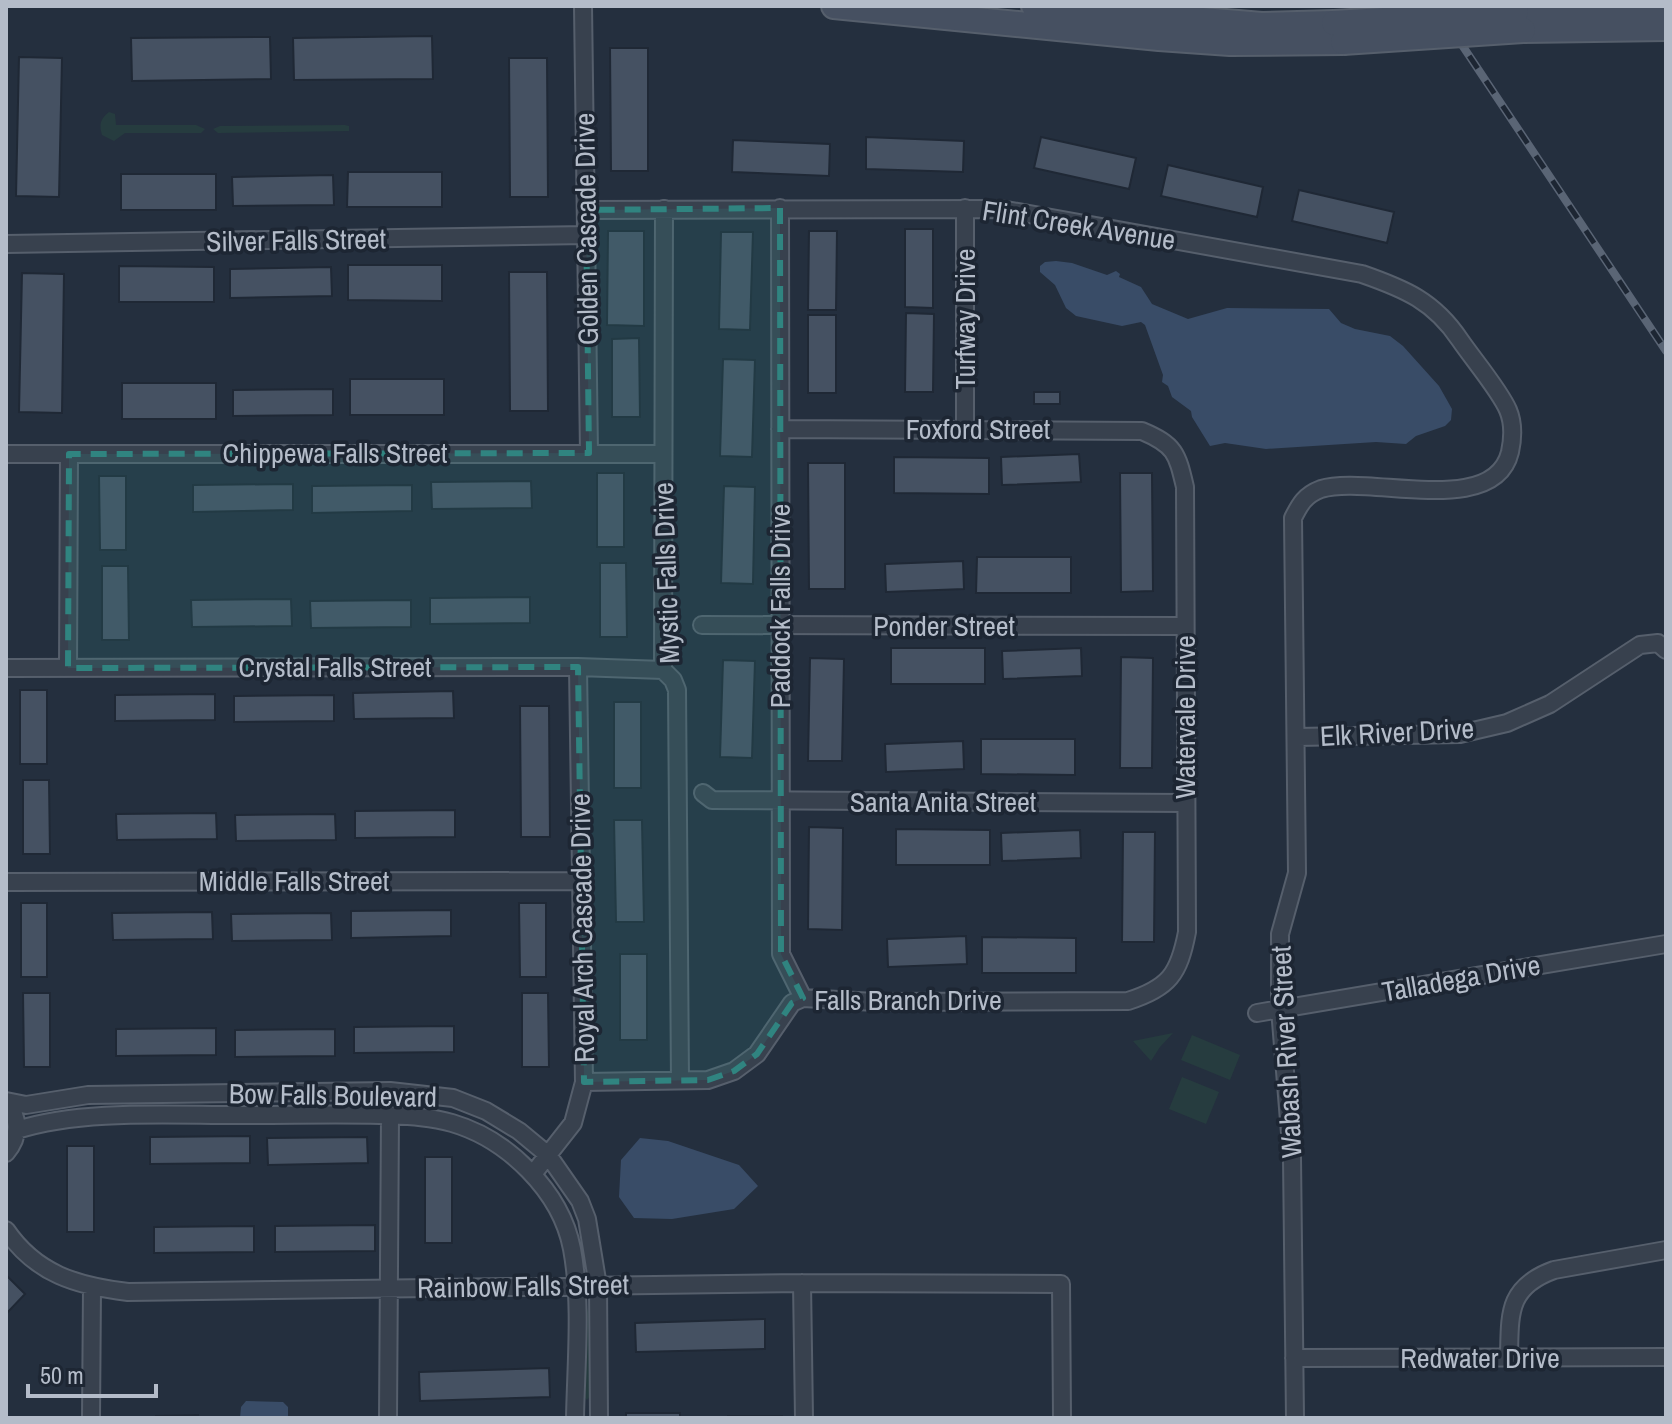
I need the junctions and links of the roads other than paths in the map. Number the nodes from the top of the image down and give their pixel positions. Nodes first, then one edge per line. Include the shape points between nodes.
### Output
1 (583, 6) edge
2 (834, 6) edge
3 (1034, 6) edge
4 (1666, 8) edge
5 (1520, 21) junction
6 (1666, 28) edge
7 (1339, 32) junction
8 (780, 208) junction
9 (965, 208) junction
10 (664, 209) junction
11 (586, 210) junction
12 (586, 235) junction
13 (6, 244) edge
14 (780, 429) junction
15 (965, 429) junction
16 (1172, 448) joint
17 (589, 453) junction
18 (6, 454) edge
19 (69, 454) junction
20 (663, 454) junction
21 (1302, 499) joint
22 (702, 625) dead end
23 (780, 626) junction
24 (1185, 626) junction
25 (1666, 650) edge
26 (578, 667) junction
27 (6, 668) edge
28 (68, 668) junction
29 (663, 670) junction
30 (1297, 737) junction
31 (703, 793) dead end
32 (780, 801) junction
33 (1185, 803) junction
34 (582, 881) junction
35 (6, 882) edge
36 (1666, 944) edge
37 (1166, 982) joint
38 (803, 998) junction
39 (1280, 1009) junction
40 (1257, 1013) dead end
41 (680, 1080) junction
42 (584, 1082) junction
43 (6, 1101) edge
44 (390, 1116) junction
45 (17, 1130) junction
46 (6, 1153) edge
47 (548, 1155) junction
48 (533, 1174) junction
49 (6, 1230) edge
50 (1666, 1250) edge
51 (802, 1283) junction
52 (576, 1285) junction
53 (598, 1286) junction
54 (92, 1288) junction
55 (387, 1288) junction
56 (1509, 1357) junction
57 (1666, 1357) edge
58 (1294, 1358) junction
59 (91, 1418) edge
60 (388, 1418) edge
61 (575, 1418) edge
62 (599, 1418) edge
63 (804, 1418) edge
64 (1062, 1418) edge
65 (1295, 1418) edge

1 - 11 street, Golden Cascade Drive
2 - 7 main road via 1230,43
3 - 7 main road
4 - 5 main road
5 - 6 main road
5 - 7 main road, bridge
8 - 9 street, Flint Creek Avenue
8 - 10 street, Flint Creek Avenue
8 - 14 street, Paddock Falls Drive
9 - 15 street, Turfway Drive
9 - 21 street, Flint Creek Avenue via 1001,209 1362,274 1405,289 1446,318 1508,410 1514,435 1507,462 1485,482 1450,491 1341,486
10 - 11 street, Flint Creek Avenue
10 - 20 street, Mystic Falls Drive
11 - 12 street, Golden Cascade Drive
12 - 13 street, Silver Falls Street
12 - 17 street, Golden Cascade Drive
14 - 15 street, Foxford Street
14 - 23 street, Paddock Falls Drive
15 - 16 street, Foxford Street via 1142,431
16 - 24 street, Watervale Drive via 1185,487
17 - 19 street, Chippewa Falls Street
17 - 20 street, Chippewa Falls Street
18 - 19 street, Chippewa Falls Street
19 - 28 street
20 - 29 street, Mystic Falls Drive
21 - 30 street, Wabash River Street via 1293,518
22 - 23 street, Ponder Street
23 - 24 street, Ponder Street
23 - 32 street, Paddock Falls Drive
24 - 33 street, Watervale Drive
25 - 30 street, Elk River Drive via 1658,643 1640,645 1550,704 1472,732
26 - 28 street, Crystal Falls Street
26 - 29 street, Crystal Falls Street
26 - 34 street, Royal Arch Cascade Drive
27 - 28 street, Crystal Falls Street
29 - 41 street, Mystic Falls Drive via 677,690
30 - 39 street, Wabash River Street via 1297,873 1280,934
31 - 32 street, Santa Anita Street via 712,800
32 - 33 street, Santa Anita Street
32 - 38 street, Paddock Falls Drive via 781,954
33 - 37 street, Watervale Drive via 1187,932 1182,957
34 - 35 street, Middle Falls Street
34 - 42 street, Royal Arch Cascade Drive
36 - 39 street, Talladega Drive
37 - 38 street, Falls Branch Drive via 1128,1001
38 - 41 street, Falls Branch Drive via 792,1003 757,1054 734,1071 708,1080
39 - 40 street, Talladega Drive
39 - 58 street, Wabash River Street via 1292,1158
41 - 42 street, Falls Branch Drive
42 - 47 street, Royal Arch Cascade Drive via 573,1123
43 - 45 street
43 - 47 street, Bow Falls Boulevard via 26,1105 88,1095 422,1093 486,1111
44 - 45 street, Bow Falls Boulevard via 94,1117 46,1121
44 - 48 street, Bow Falls Boulevard via 452,1123 503,1150
44 - 55 street
45 - 46 street
47 - 48 street, Royal Arch Cascade Drive
47 - 53 street, Bow Falls Boulevard via 584,1210
48 - 52 street, Bow Falls Boulevard via 564,1223
49 - 54 street, Rainbow Falls Street via 46,1271
50 - 56 street via 1537,1276 1511,1307
51 - 53 street, Rainbow Falls Street
51 - 63 street
51 - 64 street, Rainbow Falls Street via 1061,1284
52 - 53 street, Rainbow Falls Street
52 - 55 street, Rainbow Falls Street
52 - 61 street, Bow Falls Boulevard
53 - 62 street, Bow Falls Boulevard
54 - 55 street, Rainbow Falls Street
54 - 59 street
55 - 60 street
56 - 57 street, Redwater Drive
56 - 58 street, Redwater Drive
58 - 65 street, Wabash River Street

